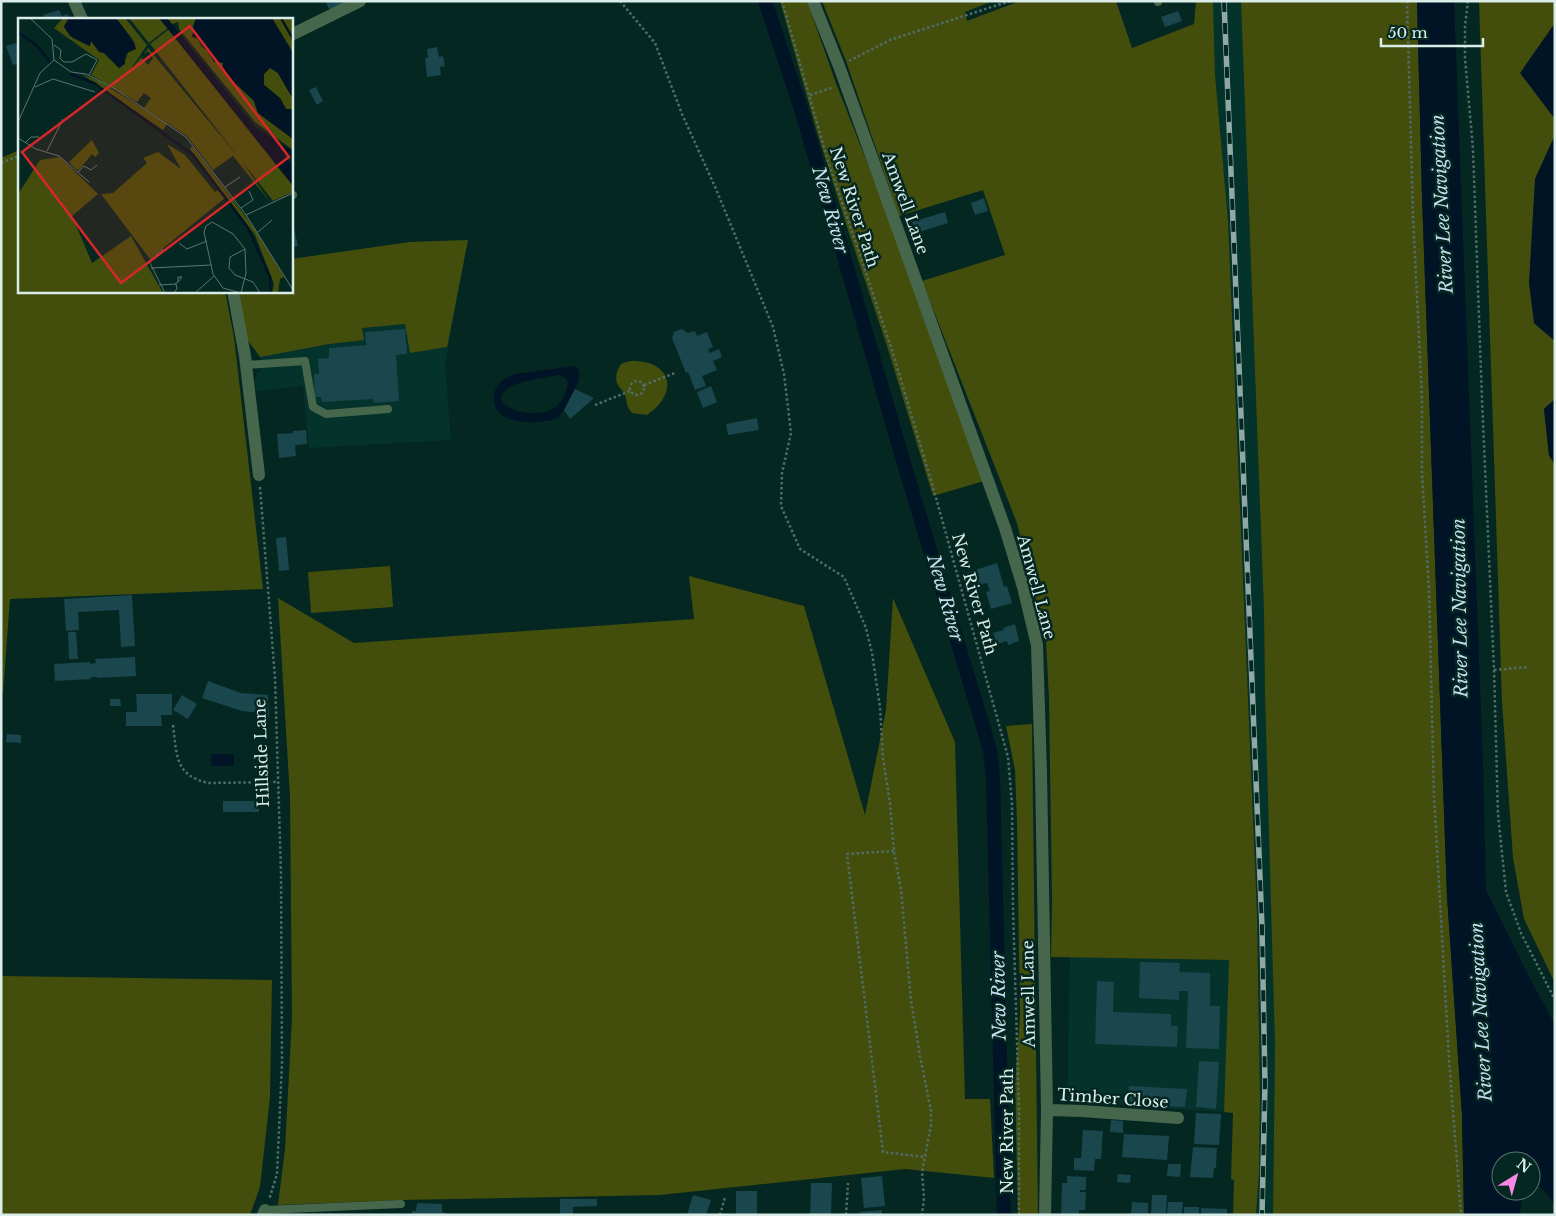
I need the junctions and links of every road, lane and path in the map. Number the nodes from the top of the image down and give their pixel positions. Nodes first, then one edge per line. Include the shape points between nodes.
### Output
1 (74, 1) edge
2 (360, 1) edge
3 (620, 1) edge
4 (782, 1) edge
5 (813, 1) edge
6 (1010, 1) edge
7 (1407, 1) edge
8 (1468, 1) edge
9 (82, 18) edge
10 (292, 35) edge
11 (839, 66) junction
12 (837, 86) dead end
13 (810, 95) junction
14 (18, 156) edge
15 (1, 163) edge
16 (233, 292) edge
17 (246, 366) junction
18 (675, 373) dead end
19 (644, 385) junction
20 (630, 391) junction
21 (595, 405) dead end
22 (388, 409) dead end
23 (259, 475) joint
24 (1529, 668) dead end
25 (1494, 670) junction
26 (172, 725) dead end
27 (278, 782) junction
28 (894, 851) junction
29 (1555, 1000) edge
30 (1047, 1110) junction
31 (1178, 1118) dead end
32 (924, 1157) junction
33 (848, 1183) dead end
34 (725, 1197) dead end
35 (401, 1204) dead end
36 (264, 1213) edge
37 (720, 1215) edge
38 (846, 1215) edge
39 (922, 1215) edge
40 (1019, 1215) edge
41 (1045, 1215) edge
42 (1461, 1215) edge

1 - 9 street
2 - 10 street
3 - 28 path via 654,43 773,328 784,374 792,433 782,473 781,506 800,549 844,577 866,628 880,707
4 - 13 path, New River Path
5 - 11 street, Amwell Lane
6 - 11 path via 890,40
7 - 42 path via 1434,796
8 - 25 path via 1465,58 1473,149
11 - 30 street, Amwell Lane via 1005,528 1037,645
12 - 13 path
13 - 40 path, New River Path via 826,158 892,350 922,450 1008,757 1012,804
14 - 15 path
16 - 17 street
17 - 22 lane via 305,361 313,407 326,414
17 - 23 street
18 - 19 path
19 - 20 path via 634,381
19 - 20 path via 640,395
20 - 21 path
23 - 27 path, Hillside Lane via 275,678
24 - 25 path
25 - 29 path via 1498,814 1506,892 1521,933
26 - 27 path via 178,760 189,776 208,783
27 - 36 path, Hillside Lane via 282,1063 277,1174
28 - 32 path via 901,890 911,1000 931,1111 932,1125
28 - 32 path via 847,854 883,1152
30 - 31 street, Timber Close
30 - 41 street, Amwell Lane
32 - 39 path
33 - 38 path
34 - 37 path
35 - 36 lane

